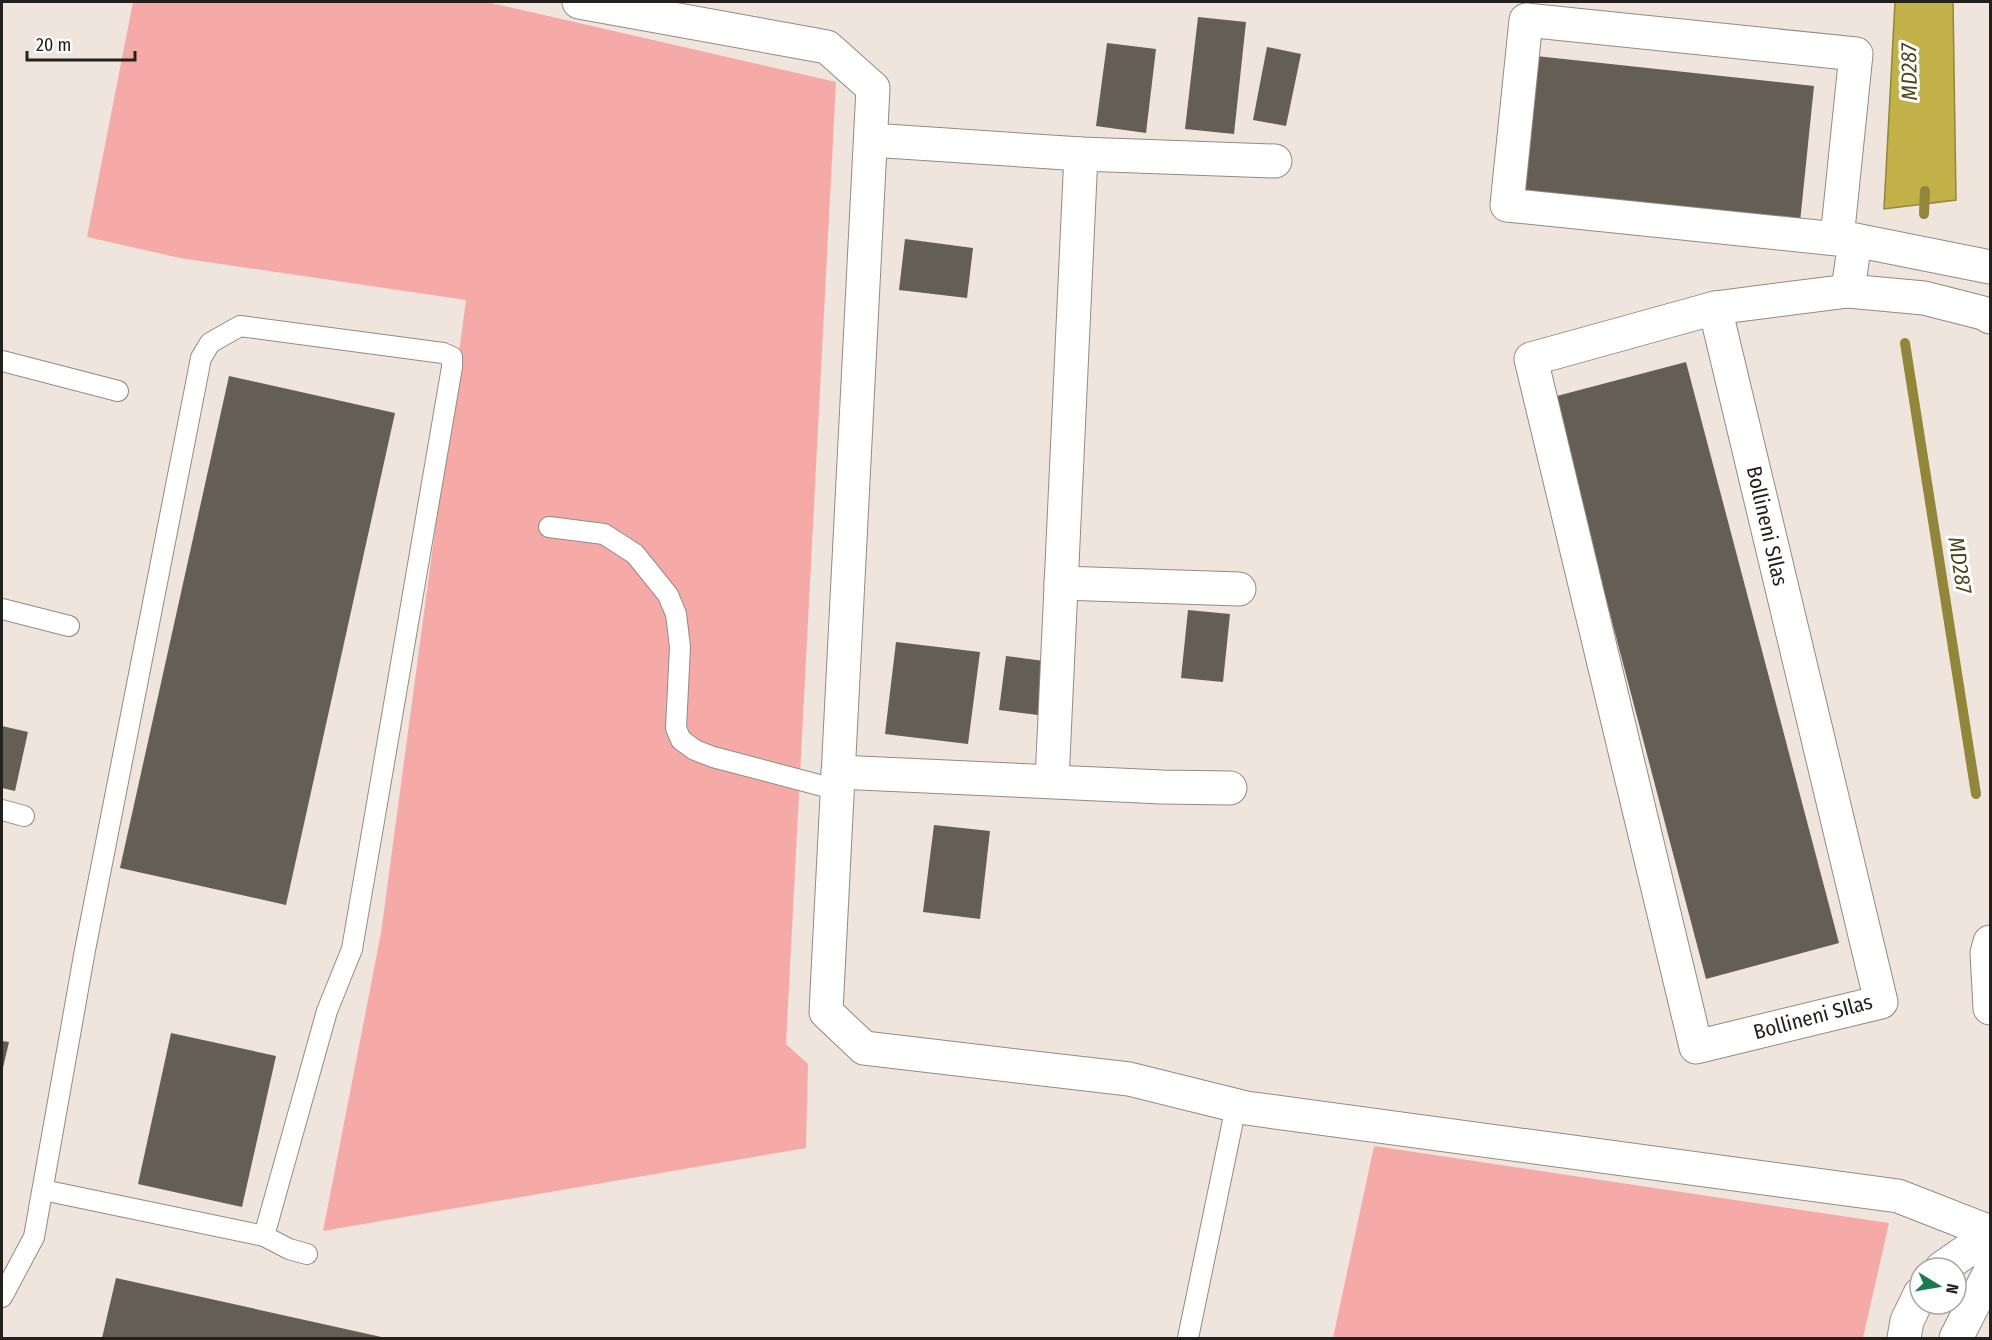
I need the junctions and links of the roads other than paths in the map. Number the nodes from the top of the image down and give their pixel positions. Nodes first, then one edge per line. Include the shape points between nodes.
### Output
1 (579, 2) edge
2 (618, 5) edge
3 (871, 140) junction
4 (1081, 154) junction
5 (1275, 161) dead end
6 (1846, 240) junction
7 (1990, 267) edge
8 (1848, 291) junction
9 (1715, 308) junction
10 (1990, 317) edge
11 (2, 361) edge
12 (118, 391) dead end
13 (549, 527) dead end
14 (1061, 583) junction
15 (1239, 589) dead end
16 (2, 609) edge
17 (69, 626) dead end
18 (838, 781) junction
19 (1052, 781) junction
20 (1230, 788) dead end
21 (2, 810) edge
22 (24, 816) dead end
23 (1990, 942) edge
24 (1990, 1008) edge
25 (1236, 1106) junction
26 (43, 1190) junction
27 (1990, 1232) edge
28 (264, 1236) junction
29 (1990, 1243) edge
30 (307, 1254) dead end
31 (1959, 1256) edge
32 (1990, 1272) edge
33 (2, 1298) edge
34 (1909, 1316) edge
35 (1188, 1338) edge
36 (1904, 1338) edge
37 (1956, 1338) edge

1 - 2 street
2 - 3 street via 827,47 873,88
3 - 4 street
3 - 18 street
4 - 5 street
4 - 14 street
6 - 6 street via 1507,204 1526,21 1856,54
6 - 7 street
6 - 8 street
8 - 9 street
8 - 10 street via 1924,298
9 - 9 street, Bollineni SIlas via 1881,1002 1696,1047 1531,359
11 - 12 lane
13 - 18 lane via 604,534 619,542 635,554 668,595 676,614 680,647 676,728 681,740 712,758
14 - 15 street
14 - 19 street
16 - 17 lane
18 - 19 street
18 - 25 street via 826,1012 864,1048 1129,1079
19 - 20 street
21 - 22 lane
23 - 24 street
25 - 27 street via 1898,1196
25 - 35 lane
26 - 28 lane
26 - 28 lane via 85,950 201,358 210,343 240,326 443,352 452,357 452,367 352,950 327,1011
26 - 33 lane via 34,1237
28 - 30 lane
29 - 31 street
32 - 37 street
34 - 36 street

